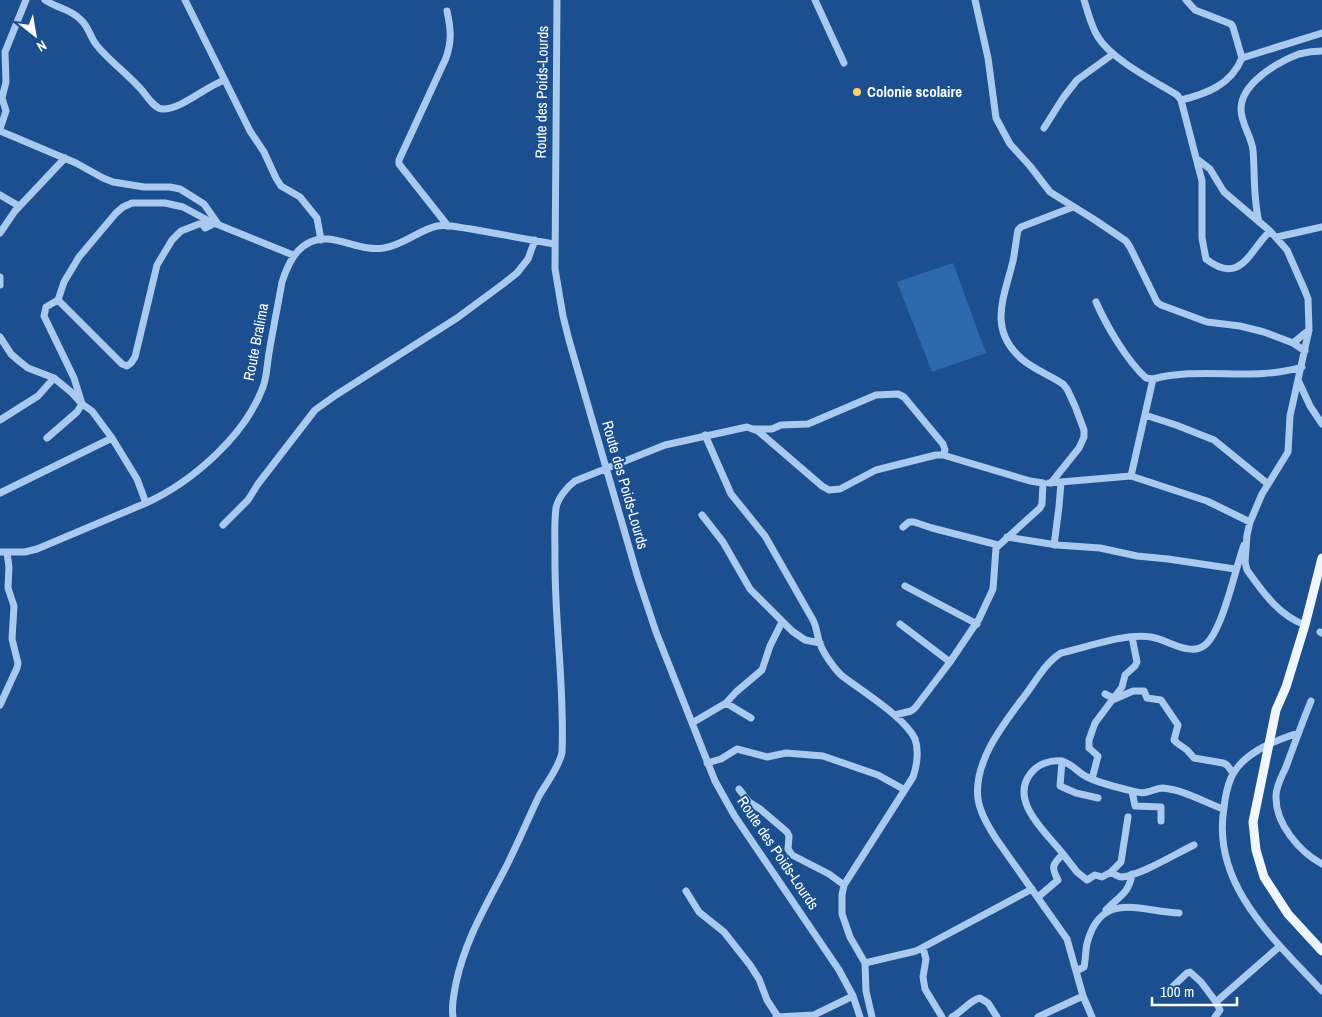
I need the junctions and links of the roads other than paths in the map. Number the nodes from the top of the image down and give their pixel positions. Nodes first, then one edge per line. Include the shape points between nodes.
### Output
1 (26, 0) edge
2 (45, 0) edge
3 (185, 0) edge
4 (557, 0) edge
5 (816, 0) edge
6 (974, 0) edge
7 (1084, 0) edge
8 (1186, 0) edge
9 (447, 11) dead end
10 (1322, 33) edge
11 (1322, 50) edge
12 (1113, 54) junction
13 (1242, 58) junction
14 (844, 63) dead end
15 (224, 80) junction
16 (1181, 100) junction
17 (1044, 128) dead end
18 (0, 130) edge
19 (65, 158) junction
20 (1197, 159) junction
21 (0, 195) edge
22 (19, 206) junction
23 (1073, 207) junction
24 (1260, 222) junction
25 (217, 224) junction
26 (448, 226) junction
27 (1322, 227) edge
28 (1270, 231) junction
29 (0, 234) edge
30 (1276, 237) junction
31 (321, 240) junction
32 (535, 240) junction
33 (554, 244) junction
34 (293, 255) junction
35 (0, 277) edge
36 (0, 285) edge
37 (58, 300) junction
38 (1096, 302) dead end
39 (1309, 330) junction
40 (0, 337) edge
41 (1293, 343) junction
42 (1305, 351) junction
43 (1302, 367) junction
44 (54, 378) junction
45 (1153, 379) junction
46 (1298, 382) junction
47 (82, 404) junction
48 (1145, 415) junction
49 (0, 420) edge
50 (1322, 424) edge
51 (754, 429) junction
52 (705, 436) junction
53 (47, 438) dead end
54 (112, 438) junction
55 (943, 455) junction
56 (606, 469) junction
57 (1131, 476) junction
58 (1061, 482) junction
59 (1047, 483) junction
60 (1268, 484) junction
61 (0, 494) edge
62 (146, 503) junction
63 (702, 515) dead end
64 (1250, 522) junction
65 (223, 525) dead end
66 (903, 526) dead end
67 (1247, 535) junction
68 (1007, 537) junction
69 (1054, 545) junction
70 (998, 546) junction
71 (3, 552) edge
72 (1322, 558) edge
73 (1235, 569) junction
74 (904, 586) dead end
75 (782, 622) junction
76 (900, 624) dead end
77 (977, 624) junction
78 (1305, 625) junction
79 (1132, 637) junction
80 (820, 644) junction
81 (950, 662) junction
82 (1106, 694) dead end
83 (1114, 698) junction
84 (1311, 701) dead end
85 (726, 703) junction
86 (0, 705) edge
87 (895, 716) junction
88 (751, 718) dead end
89 (692, 724) junction
90 (1298, 732) junction
91 (1268, 743) junction
92 (1062, 761) junction
93 (707, 763) junction
94 (1233, 773) junction
95 (1092, 779) junction
96 (739, 789) dead end
97 (905, 790) junction
98 (1132, 791) junction
99 (1098, 798) dead end
100 (1223, 809) junction
101 (1128, 817) dead end
102 (1161, 821) dead end
103 (1194, 845) dead end
104 (1063, 854) junction
105 (1322, 864) edge
106 (1111, 872) junction
107 (1132, 874) junction
108 (844, 885) junction
109 (1032, 889) junction
110 (686, 891) dead end
111 (1038, 897) junction
112 (1180, 913) dead end
113 (1103, 914) junction
114 (1280, 946) junction
115 (924, 948) junction
116 (1322, 951) edge
117 (865, 963) junction
118 (1078, 980) junction
119 (1322, 991) edge
120 (1165, 994) dead end
121 (853, 996) junction
122 (1082, 996) junction
123 (1216, 1002) junction
124 (453, 1017) edge
125 (777, 1017) edge
126 (860, 1017) edge
127 (872, 1017) edge
128 (942, 1017) edge
129 (952, 1017) edge
130 (997, 1017) edge
131 (1038, 1017) edge
132 (1092, 1017) edge
133 (1215, 1017) edge

1 - 18 street via 5,52 6,82 2,98 6,111
2 - 15 street via 81,20 95,43 158,108 176,105
3 - 15 street
4 - 33 street, Route des Poids-Lourds
5 - 14 street
6 - 23 street via 988,58 998,122 1010,144 1047,189
7 - 12 street via 1097,35
8 - 13 street via 1195,10 1233,27
9 - 26 street via 451,32 446,58 399,164
10 - 13 street
11 - 24 street via 1299,54 1266,72 1243,100 1242,116 1252,145 1255,202
12 - 16 street
12 - 17 street via 1076,80
13 - 16 street via 1223,84 1204,94
15 - 31 street via 278,182 298,195 317,218
16 - 20 street
18 - 19 street
19 - 22 street
19 - 25 street via 113,182 180,189 204,204
20 - 24 street via 1210,169 1224,192
20 - 28 street via 1206,259 1219,268 1237,267 1250,258
21 - 22 street
22 - 29 street
23 - 41 street via 1128,244 1160,305 1197,320 1249,328
23 - 59 street via 1018,230 1000,306 1008,343 1023,360 1063,384 1084,430 1083,442
24 - 28 street
25 - 34 street
25 - 37 street via 183,207 165,203 132,203 123,207 79,256
25 - 37 street via 205,228 199,224 181,231 172,240 157,265 135,357 127,366
26 - 31 street via 428,229 386,248 363,248
26 - 32 street
27 - 30 street
28 - 30 street
30 - 39 street via 1287,250 1306,291
31 - 34 street via 303,246
32 - 33 street
32 - 65 street via 528,260 503,284 315,410 248,500
33 - 56 street, Route des Poids-Lourds via 563,316
34 - 62 street, Route Bralima via 282,282 264,385 254,408 239,430 214,456 188,478
35 - 36 street
37 - 47 street via 46,307 44,316 74,378
38 - 45 street via 1129,357 1146,378
39 - 41 street
39 - 42 street
40 - 44 street via 11,354 28,368
41 - 42 street
42 - 43 street
43 - 45 street via 1278,373 1193,372
43 - 46 street
44 - 47 street
44 - 49 street via 38,396
45 - 48 street
46 - 50 street
46 - 60 street via 1290,416 1288,452
47 - 53 street
47 - 54 street via 92,411
48 - 57 street
48 - 60 street via 1214,440
51 - 52 street via 747,427
51 - 55 street via 829,490 840,489 876,470
51 - 55 street via 808,424 876,395 898,394 943,444
52 - 56 street via 660,446
52 - 80 street via 731,494 766,536 805,605 817,628
54 - 61 street
54 - 62 street via 137,479
55 - 59 street
56 - 89 street, Route des Poids-Lourds via 648,609
56 - 124 street via 571,484 556,508 555,593 562,753 465,950 452,1004
57 - 58 street
57 - 64 street via 1207,501
58 - 59 street
58 - 69 street
59 - 68 street via 1040,508
60 - 64 street
62 - 71 street, Route Bralima via 54,543 25,552
63 - 75 street via 723,542 750,589
64 - 67 street
66 - 70 street via 914,522
67 - 73 street
67 - 78 street via 1247,570 1281,612
68 - 69 street
68 - 70 street
69 - 73 street via 1100,548
70 - 77 street via 993,589
71 - 86 street via 9,567 8,588 14,606 12,639 18,663
72 - 78 main road
73 - 79 street via 1215,632 1200,648 1189,650 1162,639
74 - 77 street
75 - 80 street via 799,636
75 - 85 street via 762,670
76 - 81 street
77 - 81 street
78 - 91 main road
79 - 83 street via 1137,662 1125,675
79 - 109 street via 1056,656 1020,702 985,757 979,775 979,805 990,831
80 - 87 street via 841,675
81 - 87 street via 915,708
82 - 83 street
83 - 94 street via 1144,691 1147,698 1161,700 1178,726 1174,741 1194,758 1223,763
83 - 95 street via 1095,724 1089,740 1089,748 1098,756
84 - 90 street
85 - 88 street
85 - 89 street
87 - 97 street via 911,733 916,744 915,770
89 - 93 street, Route des Poids-Lourds
90 - 91 street
90 - 105 street via 1277,790 1276,806 1291,836
91 - 94 street
91 - 116 main road via 1253,822 1256,850 1264,877 1283,906
92 - 95 street
92 - 99 street via 1060,786
92 - 104 street via 1034,769 1024,782 1023,797 1037,823
93 - 97 street via 737,749 767,757 786,753 823,756 878,775
93 - 121 street, Route des Poids-Lourds via 734,815 818,937
94 - 100 street
95 - 98 street
96 - 108 street via 749,802 787,832 788,849 792,854
97 - 108 street
98 - 100 street via 1144,793 1158,788 1167,789
98 - 102 street via 1135,806 1162,807
100 - 114 street via 1223,844 1232,878 1252,913
101 - 106 street via 1121,862
103 - 107 street via 1147,870
104 - 106 street via 1085,880
104 - 111 street via 1053,869 1058,880
106 - 107 street via 1120,877
107 - 113 street via 1126,892
108 - 117 street via 842,914 850,937
109 - 111 street
109 - 115 street
110 - 125 street via 699,912 721,928 750,965
111 - 118 street via 1069,943
112 - 113 street via 1129,907
113 - 118 street via 1087,941 1084,967 1076,971
114 - 119 street
114 - 123 street
115 - 117 street
115 - 128 street via 925,989
117 - 127 street via 866,991
118 - 122 street
120 - 123 street via 1190,972
121 - 125 street via 814,1014
121 - 126 street, Route des Poids-Lourds
122 - 131 street
122 - 132 street
123 - 133 street via 1220,1010
129 - 130 street via 980,998

